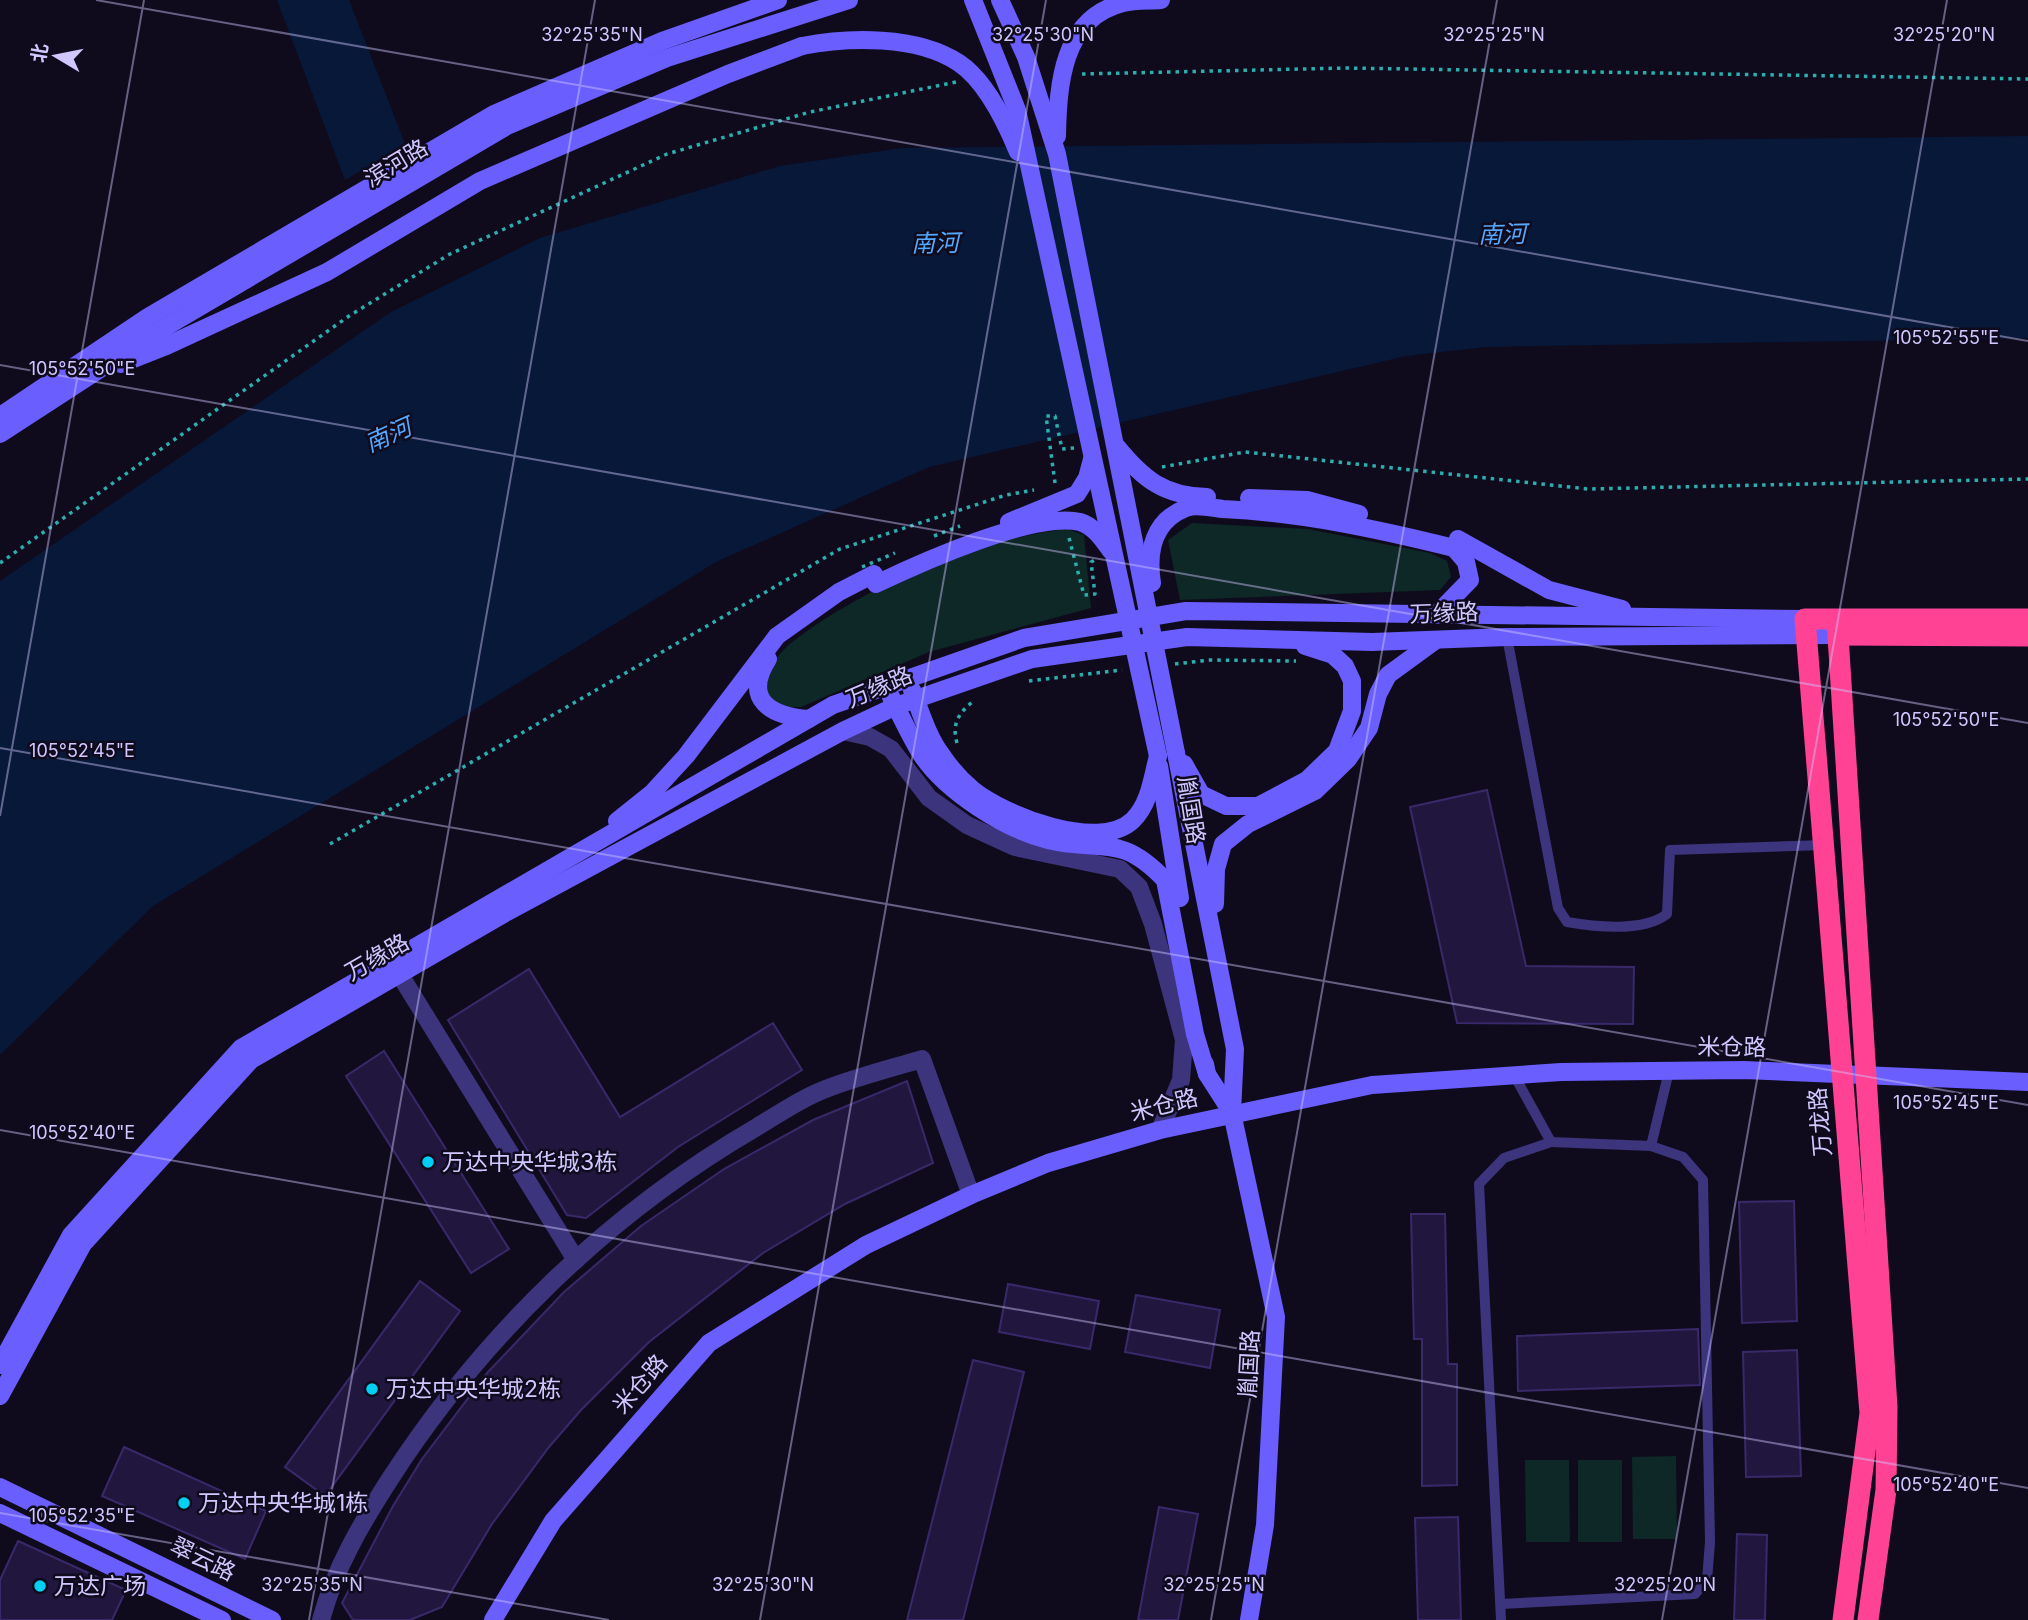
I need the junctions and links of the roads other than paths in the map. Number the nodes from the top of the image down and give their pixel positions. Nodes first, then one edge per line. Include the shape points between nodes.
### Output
1 (778, 0) edge
2 (849, 0) edge
3 (973, 0) edge
4 (1000, 0) edge
5 (1163, 0) edge
6 (1057, 154) junction
7 (423, 166) junction
8 (1035, 195) junction
9 (332, 219) junction
10 (80, 380) junction
11 (0, 416) edge
12 (0, 434) edge
13 (1116, 446) junction
14 (1085, 456) junction
15 (1456, 544) junction
16 (1115, 558) junction
17 (871, 575) junction
18 (1436, 615) junction
19 (1649, 616) junction
20 (2028, 619) edge
21 (1806, 627) junction
22 (1838, 627) junction
23 (2028, 636) edge
24 (1507, 637) junction
25 (1437, 639) junction
26 (1289, 640) junction
27 (907, 678) junction
28 (885, 685) junction
29 (916, 699) junction
30 (896, 706) junction
31 (809, 719) junction
32 (844, 731) junction
33 (1176, 752) junction
34 (1158, 756) junction
35 (1824, 845) junction
36 (577, 855) junction
37 (396, 968) junction
38 (1235, 1049) junction
39 (1669, 1071) junction
40 (1207, 1074) junction
41 (1843, 1074) junction
42 (1514, 1075) junction
43 (1866, 1075) junction
44 (2028, 1082) edge
45 (1232, 1113) junction
46 (1160, 1130) junction
47 (1551, 1142) junction
48 (1651, 1146) junction
49 (971, 1195) junction
50 (576, 1260) junction
51 (0, 1365) edge
52 (0, 1396) edge
53 (0, 1487) edge
54 (0, 1513) edge
55 (1501, 1604) junction
56 (222, 1620) edge
57 (272, 1620) edge
58 (321, 1620) edge
59 (493, 1620) edge
60 (1249, 1620) edge
61 (1501, 1620) edge
62 (1843, 1620) edge
63 (1868, 1620) edge

1 - 7 street, 滨河路 via 662,41 506,108
2 - 7 street, 滨河路 via 667,58
3 - 8 street, bridge via 1017,110
4 - 6 street, bridge via 1026,57
5 - 6 street, bridge via 1122,3 1092,19 1075,38 1062,65
6 - 13 street, bridge
7 - 9 street, 滨河路
8 - 10 street, bridge via 992,98 960,63 923,48 872,39 838,39 802,46 728,74 480,181 327,272
8 - 14 street, 胤国路, bridge
9 - 10 street, 滨河路
9 - 11 street, 滨河路 via 148,317
10 - 12 street, 滨河路
13 - 15 street, bridge via 1140,476 1188,497 1307,500
13 - 33 street, bridge
14 - 16 street, 胤国路, bridge
14 - 17 street, bridge via 1087,478 1077,494
15 - 18 street via 1470,580
15 - 19 street via 1549,590
15 - 33 street, bridge via 1343,521 1187,507 1152,540 1150,569
16 - 17 street, bridge via 1101,536 1082,523 1054,520
16 - 34 street, 胤国路, bridge
17 - 31 street via 775,648 759,674 758,692 767,708 783,717
17 - 36 street via 777,636 686,756 652,793
18 - 19 street, 万缘路
18 - 27 street, 万缘路 via 1186,611 1024,638
19 - 21 street, 万缘路
20 - 22 highway, 万缘路
21 - 22 highway, 万缘路
21 - 24 street, 万缘路
21 - 35 highway, 万龙路
22 - 23 highway, 万缘路
22 - 43 highway
24 - 25 street, 万缘路
24 - 35 lane via 1558,908 1567,922 1655,923 1667,914 1670,850
25 - 26 street, 万缘路
25 - 38 street via 1388,675 1368,728 1349,759 1315,791 1248,824 1223,844 1213,891
26 - 29 street, 万缘路 via 1187,637 1032,659
26 - 33 street via 1333,655 1352,681 1352,711 1337,751 1307,780 1258,806 1226,806 1201,794
27 - 28 street, 万缘路
27 - 29 street
28 - 30 street
28 - 31 street, 万缘路
29 - 30 street, 万缘路
29 - 34 street via 940,753 973,790 1048,827 1102,833 1132,822 1147,802
30 - 32 street, 万缘路
30 - 40 street via 922,756 971,803 998,820 1049,840 1124,848 1165,880
31 - 36 street, 万缘路
32 - 37 street, 万缘路
32 - 46 street via 870,737 891,749 929,798 967,825 1015,847 1120,869 1139,887 1184,1040 1181,1080
33 - 38 street, 胤国路
34 - 40 street, 胤国路
35 - 41 highway, 万龙路
36 - 37 street, 万缘路
37 - 50 street
37 - 51 street, 万缘路 via 241,1048 71,1235
37 - 52 street, 万缘路 via 251,1060 83,1244
38 - 45 street, 胤国路
39 - 41 street, 米仓路
39 - 42 street, 米仓路
39 - 48 lane
40 - 45 street, 胤国路
41 - 43 street, 米仓路
41 - 62 highway, 万龙路 via 1870,1413
42 - 45 street, 米仓路 via 1372,1085
42 - 47 lane
43 - 44 street, 米仓路
43 - 63 highway via 1887,1406 1885,1490
45 - 46 street, 米仓路
45 - 60 street, 胤国路 via 1276,1317 1265,1525
46 - 49 street, 米仓路 via 1048,1163
47 - 48 lane
47 - 55 lane via 1504,1158 1479,1184
48 - 55 lane via 1683,1157 1703,1180 1707,1580 1695,1594
49 - 50 street via 922,1059 830,1087 772,1118 672,1182
49 - 59 street, 米仓路 via 866,1245 709,1343 553,1521
50 - 58 street via 497,1339 405,1456 332,1580
53 - 57 street, 翠云路
54 - 56 street, 翠云路
55 - 61 lane

